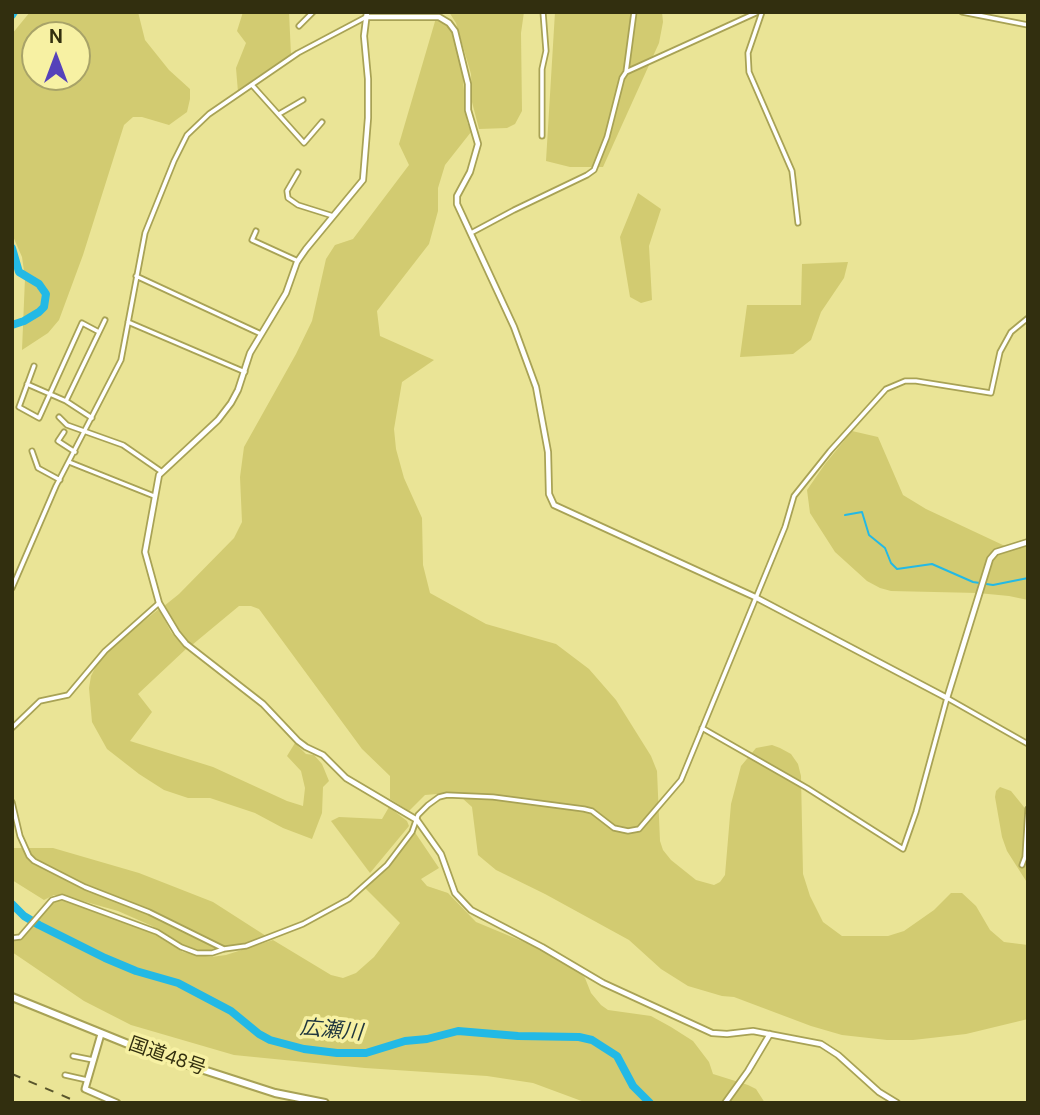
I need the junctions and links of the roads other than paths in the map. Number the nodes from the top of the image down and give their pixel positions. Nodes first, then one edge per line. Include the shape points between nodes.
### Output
1 (304, 12) edge
2 (313, 12) edge
3 (543, 12) edge
4 (634, 12) edge
5 (760, 12) edge
6 (962, 12) edge
7 (366, 15) edge
8 (308, 17) junction
9 (1028, 25) edge
10 (299, 26) dead end
11 (626, 72) junction
12 (252, 85) junction
13 (303, 100) dead end
14 (279, 114) junction
15 (322, 122) dead end
16 (542, 136) dead end
17 (298, 172) dead end
18 (334, 216) junction
19 (798, 223) dead end
20 (256, 231) dead end
21 (470, 233) junction
22 (298, 261) junction
23 (136, 276) junction
24 (1028, 318) edge
25 (104, 320) dead end
26 (128, 322) junction
27 (99, 332) junction
28 (261, 334) junction
29 (34, 366) dead end
30 (244, 372) junction
31 (27, 384) junction
32 (50, 394) junction
33 (66, 401) junction
34 (59, 417) dead end
35 (92, 418) junction
36 (85, 431) junction
37 (64, 432) dead end
38 (32, 451) dead end
39 (75, 452) junction
40 (69, 462) junction
41 (162, 472) junction
42 (60, 480) junction
43 (154, 496) junction
44 (1026, 543) edge
45 (1027, 550) edge
46 (12, 588) edge
47 (755, 597) junction
48 (159, 603) junction
49 (947, 698) junction
50 (12, 728) edge
51 (702, 728) junction
52 (1028, 744) edge
53 (12, 802) edge
54 (1028, 809) edge
55 (417, 820) junction
56 (1022, 865) dead end
57 (12, 938) edge
58 (224, 948) junction
59 (12, 997) edge
60 (102, 1034) junction
61 (770, 1034) junction
62 (73, 1056) dead end
63 (93, 1060) junction
64 (65, 1075) dead end
65 (87, 1080) junction
66 (117, 1103) edge
67 (325, 1103) edge
68 (725, 1103) edge
69 (897, 1103) edge

1 - 8 street
2 - 8 street
3 - 16 street
4 - 11 street
5 - 11 street
5 - 19 street via 748,53 749,72 792,171
6 - 9 street
7 - 12 street
7 - 18 street via 365,173
7 - 21 street via 439,17 454,30 478,144 457,196
8 - 10 street
11 - 21 street via 591,173
12 - 14 street
12 - 23 street via 187,135 145,233
13 - 14 street
14 - 15 street via 304,143
17 - 18 street via 288,198
18 - 22 street
20 - 22 street via 252,240
21 - 47 street via 536,387 554,505
22 - 28 street via 286,293
23 - 26 street
23 - 28 street
24 - 47 street via 1011,332 1000,352 991,393 916,382 886,389 794,496
25 - 27 street
26 - 30 street
26 - 35 street via 121,360
27 - 32 street via 82,323
27 - 33 street
28 - 30 street
29 - 31 street
30 - 41 street via 218,420
31 - 32 street
31 - 32 street via 19,407 39,418
32 - 33 street
33 - 35 street
34 - 36 street
35 - 36 street
36 - 39 street
36 - 41 street via 123,445
37 - 39 street via 58,441
38 - 42 street via 38,468
39 - 40 street
40 - 42 street
40 - 43 street
41 - 43 street
42 - 46 street
43 - 48 street via 145,552
44 - 45 street
44 - 49 street via 996,552 990,559
47 - 49 street
47 - 51 street
48 - 50 street via 99,657 68,695 40,701
48 - 55 street via 186,644 263,704 298,741 323,755 346,778
49 - 51 street via 903,849
49 - 52 street
51 - 55 street via 679,784 639,829 614,828 583,809 475,795 439,797
53 - 58 street via 20,836 34,861
54 - 56 street
55 - 58 street via 387,865 348,899 270,938
55 - 61 street via 441,854 455,893 471,910 603,983 712,1033
57 - 58 street via 20,937 58,897 157,932 190,951 212,954
59 - 60 highway, 国道48号
60 - 63 main road
60 - 67 highway, 国道48号 via 250,1085
61 - 68 street
61 - 69 street via 827,1047
62 - 63 street
63 - 65 main road
64 - 65 street
65 - 66 main road via 85,1089

